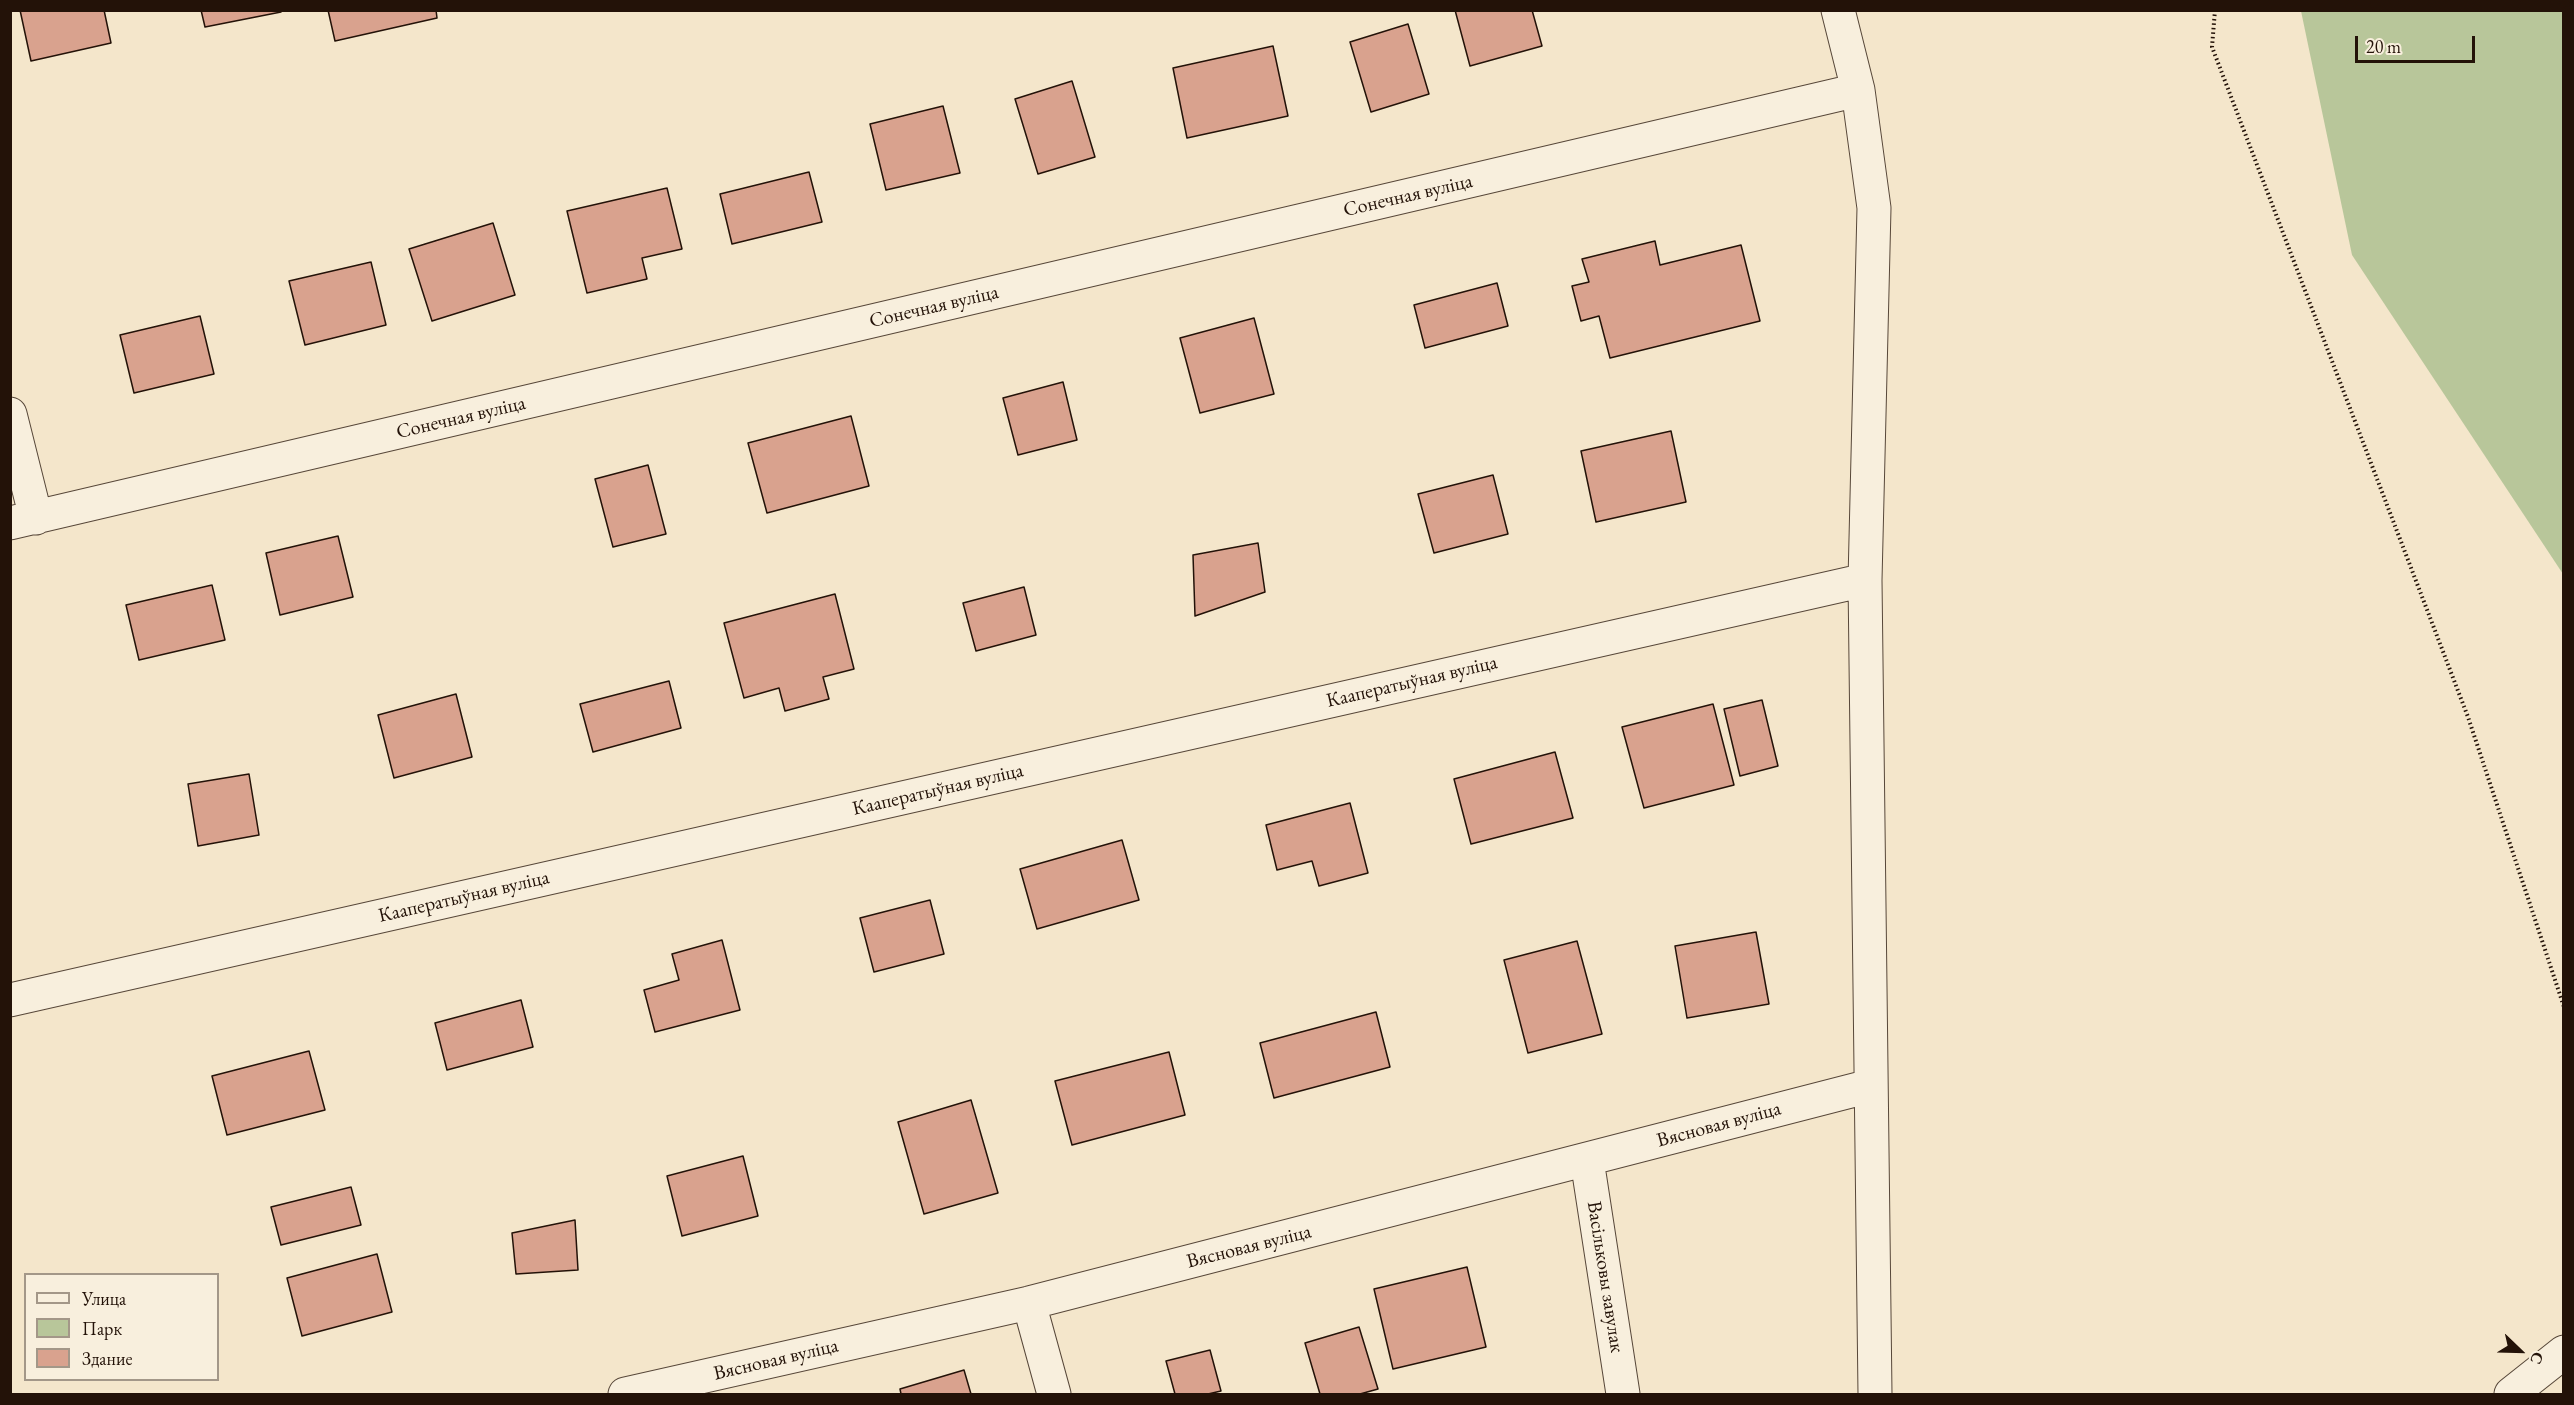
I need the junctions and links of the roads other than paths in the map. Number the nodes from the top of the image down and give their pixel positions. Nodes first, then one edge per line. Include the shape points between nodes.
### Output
1 (1838, 10) edge
2 (1858, 90) junction
3 (10, 414) edge
4 (23, 520) edge
5 (1865, 580) junction
6 (10, 1000) edge
7 (1870, 1086) junction
8 (1587, 1160) junction
9 (1029, 1303) junction
10 (2564, 1352) edge
11 (625, 1395) edge
12 (1054, 1395) edge
13 (1623, 1395) edge
14 (1875, 1395) edge
15 (2511, 1395) edge

1 - 2 street
2 - 4 street, Сонечная вуліца
2 - 5 street via 1874,208
3 - 4 street
5 - 6 street, Кааператыўная вуліца
5 - 7 street
7 - 8 street, Вясновая вуліца
7 - 14 street
8 - 9 street, Вясновая вуліца
8 - 13 street, Васільковы завулак
9 - 11 street, Вясновая вуліца
9 - 12 street
10 - 15 street

